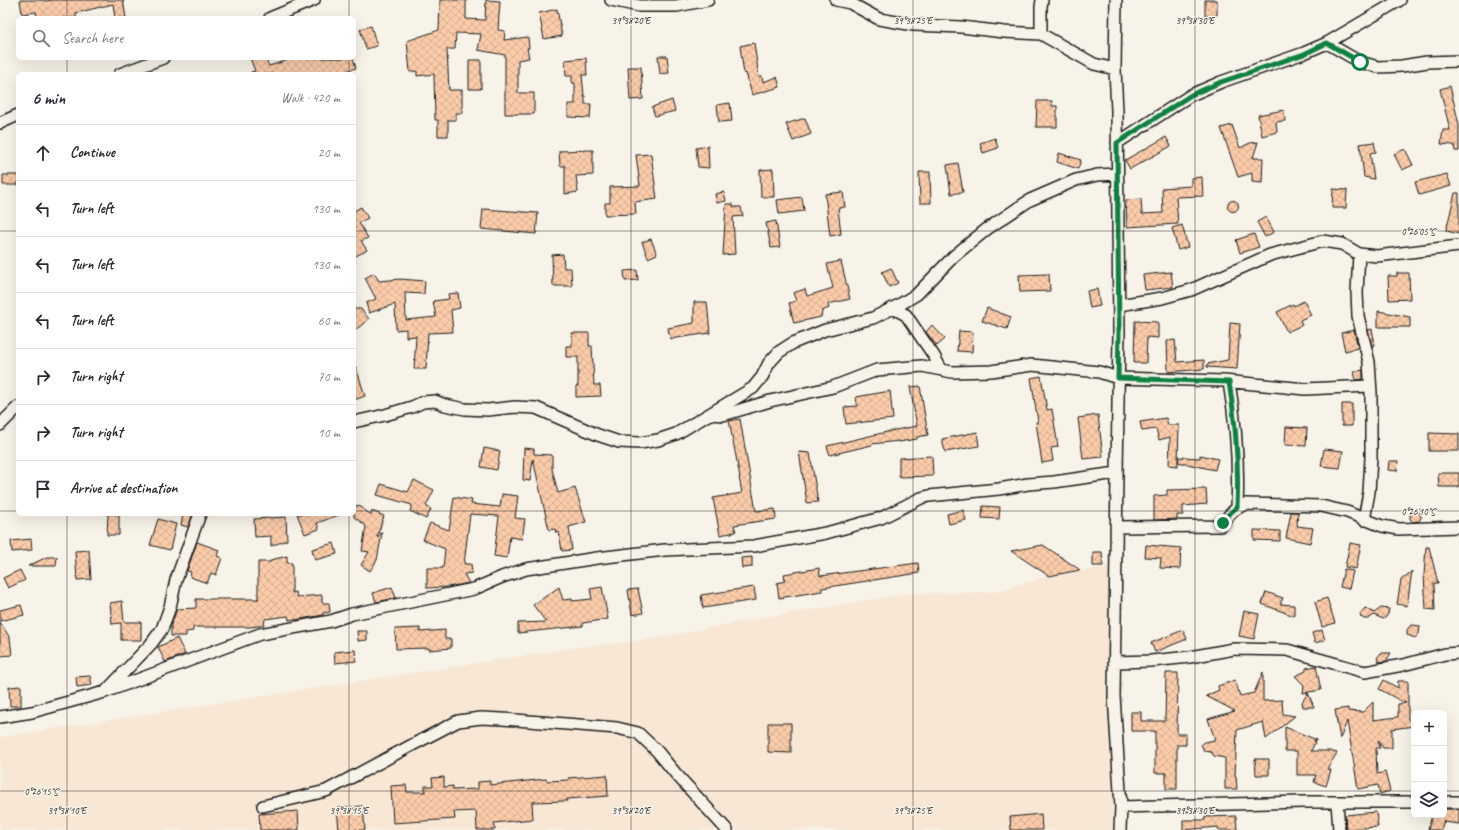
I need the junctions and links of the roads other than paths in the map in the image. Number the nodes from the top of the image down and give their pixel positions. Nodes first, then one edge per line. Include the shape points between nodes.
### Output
1 (314, 0) edge
2 (611, 0) edge
3 (708, 0) edge
4 (836, 0) edge
5 (1042, 0) edge
6 (1116, 0) edge
7 (1400, 0) edge
8 (275, 16) edge
9 (1041, 34) junction
10 (1327, 43) junction
11 (158, 60) edge
12 (1459, 61) edge
13 (1115, 69) junction
14 (125, 72) edge
15 (16, 116) edge
16 (0, 123) edge
17 (1117, 143) junction
18 (1118, 174) junction
19 (1459, 246) edge
20 (1359, 254) junction
21 (1119, 305) junction
22 (894, 308) junction
23 (940, 369) junction
24 (1118, 378) junction
25 (1229, 382) junction
26 (1370, 386) junction
27 (16, 409) edge
28 (710, 414) junction
29 (356, 422) edge
30 (0, 425) edge
31 (1116, 473) junction
32 (1237, 507) junction
33 (199, 516) edge
34 (1364, 520) junction
35 (1459, 527) edge
36 (1116, 528) junction
37 (1459, 654) edge
38 (1114, 662) junction
39 (105, 692) junction
40 (0, 717) edge
41 (1336, 802) junction
42 (1411, 802) edge
43 (1447, 802) edge
44 (1459, 802) edge
45 (263, 806) dead end
46 (1121, 807) junction
47 (727, 830) edge
48 (1120, 830) edge
49 (1339, 830) edge

1 - 8 street
2 - 3 street via 639,6 677,6
4 - 9 street via 850,3 879,19 914,25
5 - 9 street
6 - 13 street
7 - 10 street
9 - 13 street via 1094,64
10 - 12 street via 1360,62 1378,67
10 - 17 street via 1304,54 1191,95
11 - 14 street
13 - 17 street
15 - 16 street
17 - 18 street
18 - 21 street
18 - 22 street via 1076,180 1030,200 981,234 954,256 917,294
19 - 20 street via 1376,256
20 - 21 street via 1342,244 1323,241 1270,256 1191,290
20 - 26 street via 1358,316 1369,362
21 - 24 street
22 - 23 street via 906,315
22 - 28 street via 873,318 826,330 793,343 779,352 769,363 753,388
23 - 24 street via 952,372 992,371 1032,365 1099,372
23 - 28 street via 922,366 877,370 833,387 723,415
24 - 25 street
24 - 31 street
25 - 26 street via 1305,388
25 - 32 street via 1237,446
26 - 34 street via 1370,478
27 - 30 street
28 - 29 street via 676,434 640,443 619,442 598,435 536,408 465,409 445,406 435,401 423,402
31 - 36 street
31 - 39 street via 929,496 882,518 826,533 754,546 665,550 526,569 474,589 260,634
32 - 34 street via 1246,504 1320,506 1347,512
32 - 36 street via 1220,526
33 - 39 street via 176,580 162,629
34 - 35 street via 1399,530
36 - 38 street
37 - 38 street via 1445,654 1365,672 1287,650 1234,649 1190,657
38 - 46 street
39 - 40 street via 32,712
41 - 42 street
41 - 46 street
41 - 49 street
43 - 44 street
45 - 47 street via 326,791 458,721 502,719 617,728 638,733
46 - 48 street

